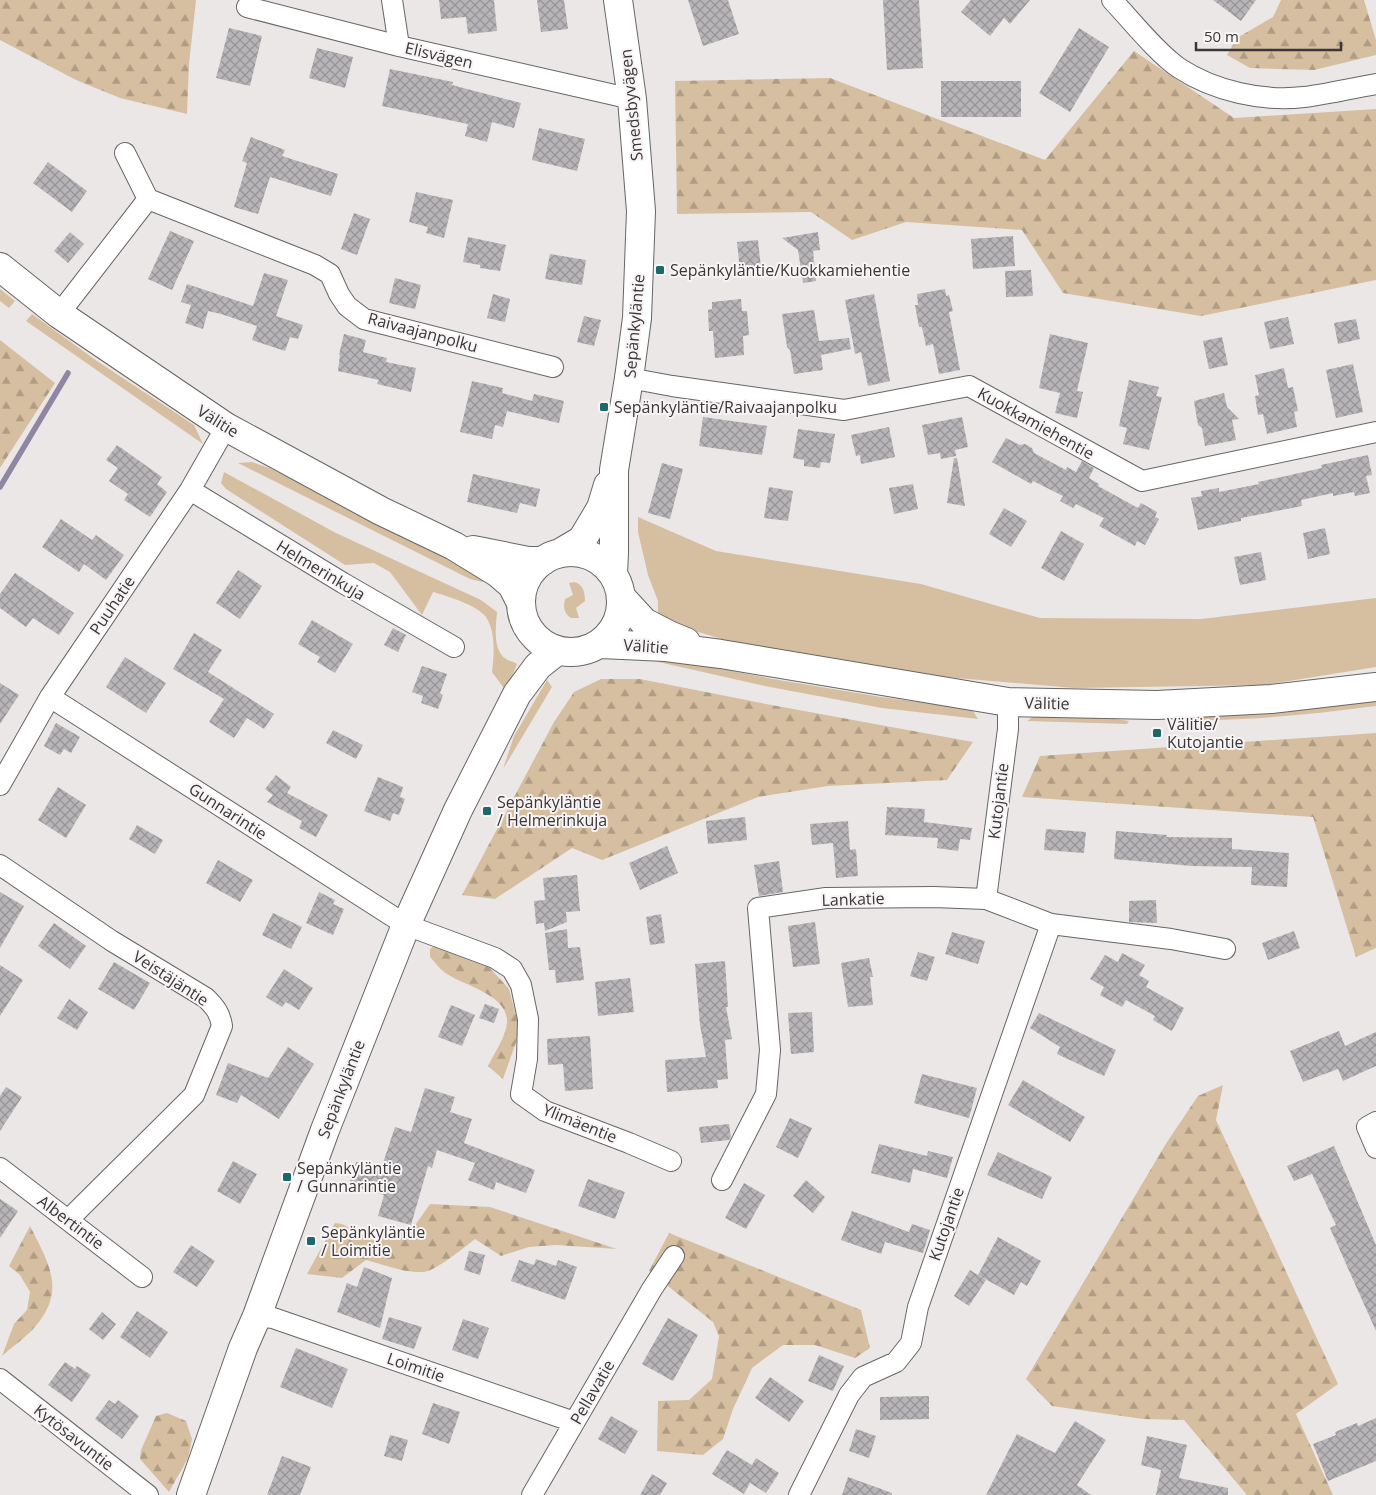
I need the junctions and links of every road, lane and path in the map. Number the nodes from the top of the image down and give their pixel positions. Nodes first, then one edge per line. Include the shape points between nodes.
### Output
1 (392, 0) edge
2 (618, 0) edge
3 (1112, 0) edge
4 (246, 7) dead end
5 (399, 46) junction
6 (1376, 84) edge
7 (632, 99) junction
8 (125, 153) dead end
9 (148, 199) junction
10 (641, 211) joint
11 (0, 267) edge
12 (59, 314) junction
13 (553, 367) dead end
14 (629, 378) junction
15 (226, 427) junction
16 (1376, 432) edge
17 (614, 470) junction
18 (190, 490) junction
19 (454, 546) junction
20 (551, 557) junction
21 (617, 586) junction
22 (523, 613) junction
23 (601, 644) junction
24 (454, 647) dead end
25 (557, 651) junction
26 (720, 654) junction
27 (1376, 687) edge
28 (517, 694) junction
29 (50, 697) junction
30 (1008, 702) junction
31 (0, 785) edge
32 (0, 865) edge
33 (986, 899) junction
34 (1051, 924) junction
35 (406, 925) junction
36 (1225, 949) dead end
37 (1376, 1122) edge
38 (1376, 1148) edge
39 (671, 1161) dead end
40 (0, 1168) edge
41 (722, 1180) dead end
42 (68, 1220) junction
43 (674, 1256) dead end
44 (142, 1277) dead end
45 (257, 1316) junction
46 (0, 1379) edge
47 (574, 1422) junction
48 (148, 1495) edge
49 (191, 1495) edge
50 (532, 1495) edge
51 (799, 1495) edge

1 - 5 street
2 - 7 main road, Smedsbyvägen
3 - 6 street via 1178,67 1216,86 1273,98 1303,97
4 - 5 street, Elisvägen
5 - 7 street, Elisvägen
7 - 10 main road, Smedsbyvägen
8 - 9 street
9 - 12 street
9 - 13 street, Raivaajanpolku via 315,265 330,274 347,306 364,319
10 - 14 main road, Sepänkyläntie via 637,318
11 - 12 main road, Välitie
12 - 15 main road, Välitie
14 - 16 street, Kuokkamiehentie via 844,410 969,386 1142,481
14 - 17 main road, Sepänkyläntie
15 - 18 street, Puuhatie
15 - 19 main road, Välitie via 381,511
17 - 20 main road, Sepänkyläntie via 600,508 582,540
17 - 21 main road, Sepänkyläntie
18 - 24 street, Helmerinkuja
18 - 29 street, Puuhatie
19 - 20 main road, Välitie via 528,561
19 - 22 main road, Välitie via 512,585
20 - 21 main road via 575,552 590,556 602,563
20 - 22 main road via 531,572 523,588
21 - 23 main road via 621,607 618,620
21 - 26 main road, Välitie via 644,622 668,635
22 - 25 main road via 535,638
22 - 28 main road, Sepänkyläntie via 524,659
23 - 25 main road via 578,652
23 - 26 main road, Välitie
25 - 28 main road, Sepänkyläntie via 538,666
26 - 30 main road, Välitie
27 - 30 main road, Välitie via 1271,699 1157,705
28 - 35 main road, Sepänkyläntie via 458,810
29 - 31 street, Puuhatie
29 - 35 street, Gunnarintie
30 - 33 street, Kutojantie via 1008,728
32 - 42 street, Veistäjäntie via 206,998 220,1016 222,1026 194,1095
33 - 34 street, Lankatie
33 - 41 street, Lankatie via 826,898 758,908 770,1050 766,1094
34 - 36 street, Lankatie
34 - 51 street, Kutojantie via 918,1306 911,1343 896,1362 863,1377 849,1395
35 - 39 street, Ylimäentie via 495,958 512,970 520,986 528,1019 527,1059 521,1094 545,1112
35 - 45 main road, Sepänkyläntie via 325,1130
37 - 38 street via 1367,1127
40 - 42 street, Albertintie
42 - 44 street, Albertintie
43 - 47 street, Pellavatie
45 - 47 street, Loimitie via 273,1318
45 - 49 main road, Sepänkyläntie
46 - 48 street, Kytösavuntie
47 - 50 street, Pellavatie

